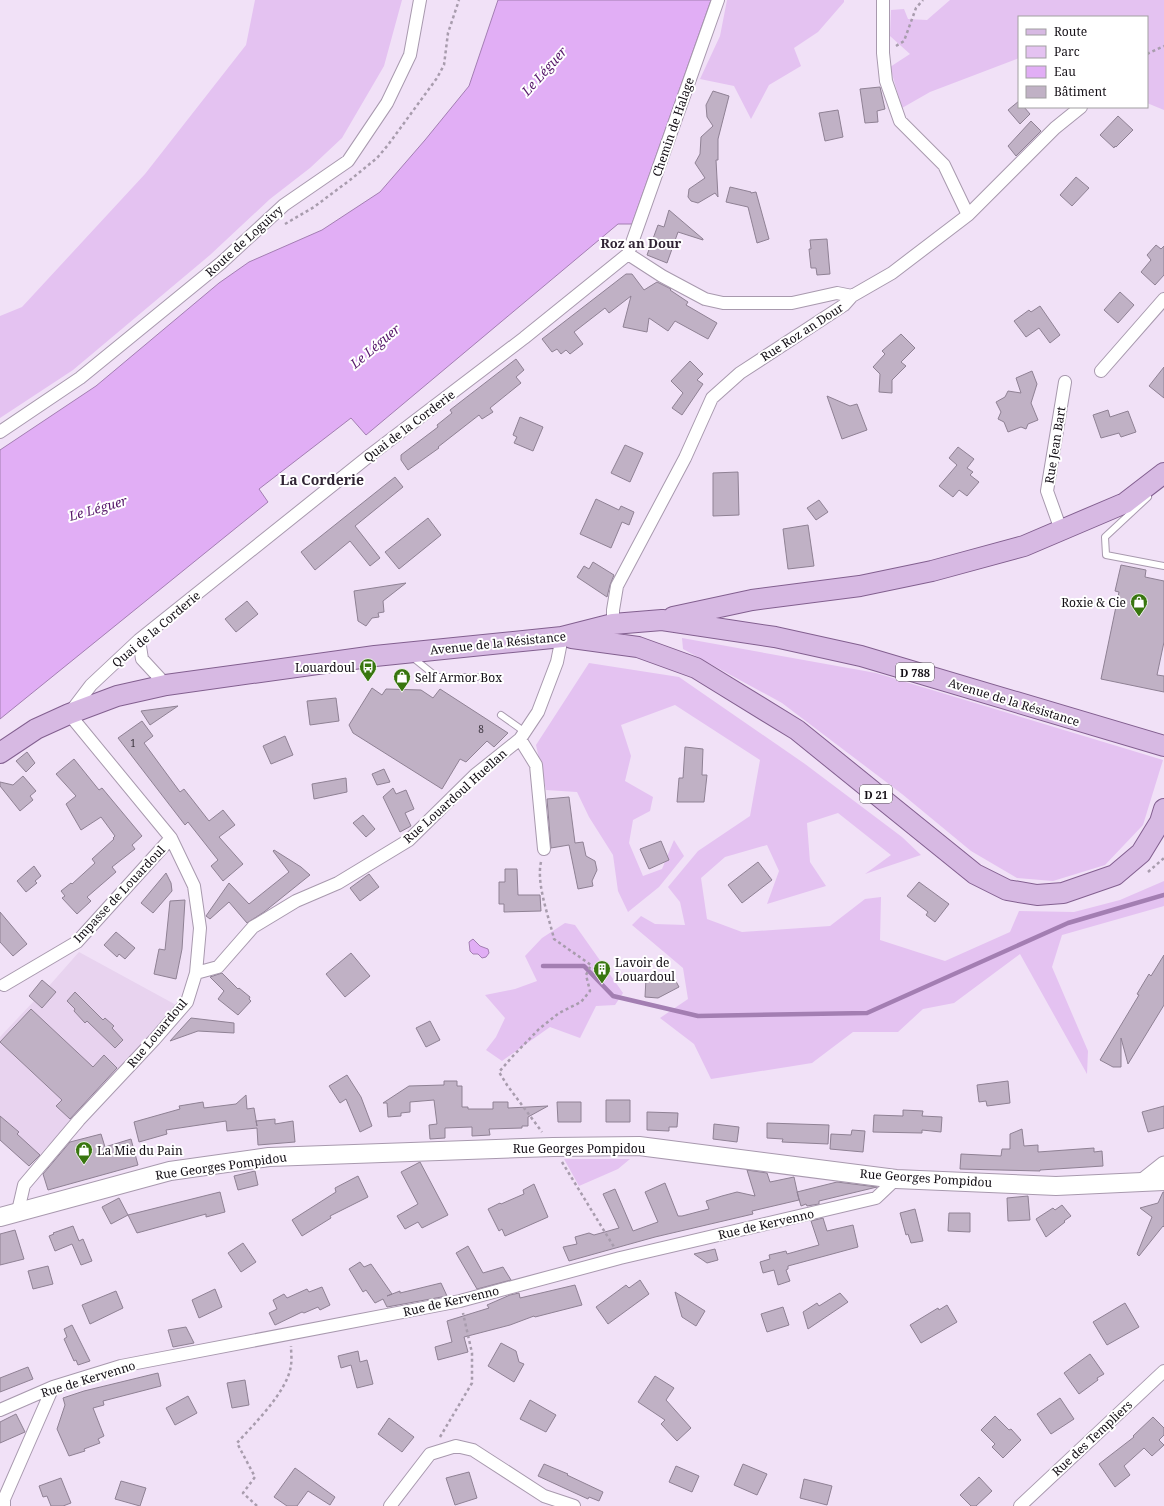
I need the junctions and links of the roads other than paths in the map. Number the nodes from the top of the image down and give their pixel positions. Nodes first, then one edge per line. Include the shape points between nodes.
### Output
1 (420, 0) edge
2 (718, 0) edge
3 (883, 0) edge
4 (1080, 108) edge
5 (968, 215) junction
6 (628, 254) junction
7 (852, 296) junction
8 (1164, 299) edge
9 (1101, 371) dead end
10 (1065, 382) dead end
11 (0, 432) edge
12 (1164, 473) edge
13 (1153, 492) dead end
14 (1061, 530) junction
15 (1164, 566) edge
16 (662, 620) junction
17 (613, 624) junction
18 (562, 637) junction
19 (139, 640) junction
20 (406, 653) junction
21 (478, 677) dead end
22 (166, 685) junction
23 (69, 714) junction
24 (501, 715) dead end
25 (522, 736) junction
26 (1164, 746) edge
27 (0, 753) edge
28 (1164, 809) edge
29 (171, 838) junction
30 (544, 849) road end
31 (196, 973) junction
32 (4, 985) dead end
33 (1164, 1164) edge
34 (896, 1179) junction
35 (1164, 1181) edge
36 (1140, 1182) junction
37 (18, 1211) junction
38 (0, 1217) edge
39 (1163, 1375) edge
40 (53, 1387) junction
41 (0, 1410) edge
42 (4, 1506) edge
43 (390, 1506) edge
44 (574, 1506) edge
45 (1020, 1506) edge

1 - 11 street, Route de Loguivy via 410,55 387,103 348,161 284,205 221,263 80,378
2 - 6 street, Chemin de Halage
3 - 5 street via 886,81 900,122 944,165
4 - 5 street, Rue Roz an Dour via 1055,128
5 - 7 street, Rue Roz an Dour via 892,273
6 - 7 street via 705,299 723,303 792,303 837,293
6 - 19 street, Quai de la Corderie
7 - 17 street, Rue Roz an Dour via 844,305 740,373 712,398 685,458 617,586
8 - 9 street
10 - 14 street, Rue Jean Bart via 1047,492
12 - 14 main road via 1124,503
13 - 15 lane via 1105,537 1106,555
14 - 16 main road via 1024,546 932,571 860,586 752,600
16 - 17 main road, Avenue de la Résistance / D 788
16 - 26 main road, Avenue de la Résistance / D 788 via 775,637 861,656
17 - 18 main road, Avenue de la Résistance / D 788
18 - 20 main road, Avenue de la Résistance / D 788
18 - 25 street, Rue Louardoul Huellan via 557,662 538,712
18 - 28 main road, D 21 via 638,647 696,668 797,730 975,874 1007,890 1037,895 1063,893 1115,875 1141,853 1160,822
19 - 22 street via 142,659
19 - 23 street, Quai de la Corderie via 91,685
20 - 21 lane via 437,677
20 - 22 main road, Avenue de la Résistance / D 788
22 - 23 main road, Avenue de la Résistance / D 788 via 117,696
23 - 27 main road, Avenue de la Résistance / D 788 via 36,729
23 - 29 street, Rue Louardoul
24 - 25 lane
25 - 30 street via 536,765
25 - 31 street, Rue Louardoul Huellan via 475,775 409,840 338,883 296,901 253,927 218,967
29 - 31 street, Rue Louardoul via 194,886 200,928
29 - 32 street, Impasse de Louardoul via 77,942
31 - 37 street, Rue Louardoul via 187,1002 24,1184
33 - 36 street
34 - 36 main road, Rue Georges Pompidou via 1056,1186
34 - 37 main road, Rue Georges Pompidou via 639,1146 269,1156 170,1171
34 - 40 street, Rue de Kervenno via 876,1198 620,1258 460,1301 121,1366
35 - 36 main road, Rue Georges Pompidou
37 - 38 main road, Rue Georges Pompidou
39 - 45 street, Rue des Templiers
40 - 41 street, Rue de Kervenno
40 - 42 street via 4,1499
43 - 44 street via 430,1454 456,1446 473,1450 544,1496

